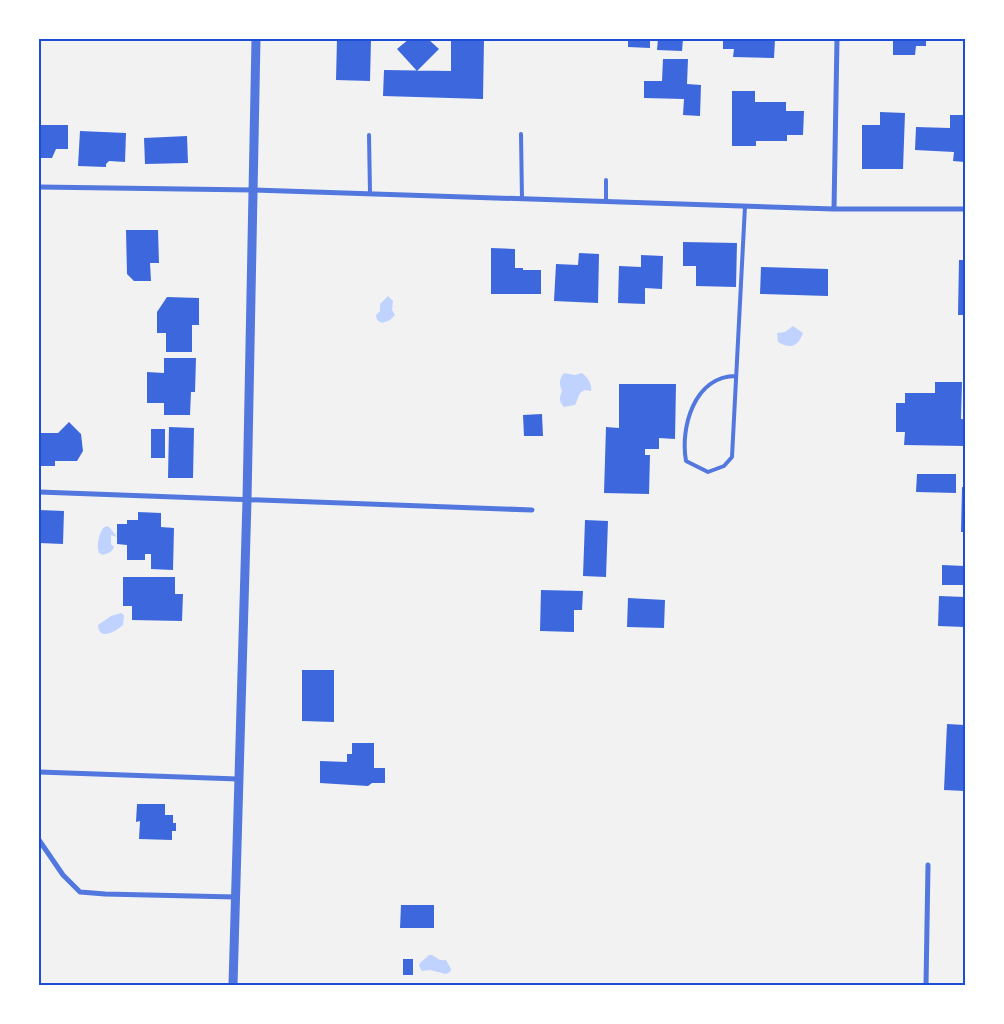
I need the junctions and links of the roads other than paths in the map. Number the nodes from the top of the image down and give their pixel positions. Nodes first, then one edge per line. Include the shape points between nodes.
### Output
1 (256, 39) edge
2 (838, 39) edge
3 (521, 134) dead end
4 (369, 135) dead end
5 (606, 180) dead end
6 (39, 187) edge
7 (253, 190) junction
8 (370, 194) junction
9 (522, 199) junction
10 (606, 201) junction
11 (745, 206) junction
12 (834, 209) junction
13 (965, 209) edge
14 (736, 376) junction
15 (39, 492) edge
16 (246, 500) junction
17 (532, 510) dead end
18 (39, 772) edge
19 (238, 779) junction
20 (39, 840) edge
21 (928, 865) dead end
22 (235, 896) junction
23 (233, 985) edge
24 (926, 985) edge

1 - 7 street
2 - 12 street
3 - 9 lane
4 - 8 lane
5 - 10 lane
6 - 7 street
7 - 8 street
7 - 16 street
8 - 9 street
9 - 10 street
10 - 11 street
11 - 12 street
11 - 14 lane
12 - 13 street
14 - 14 lane via 732,457 724,466 708,472 686,462 684,435 687,421 707,386
15 - 16 street
16 - 17 street
16 - 19 street
18 - 19 street
19 - 22 street
20 - 22 street via 63,875 80,892
21 - 24 street
22 - 23 street

